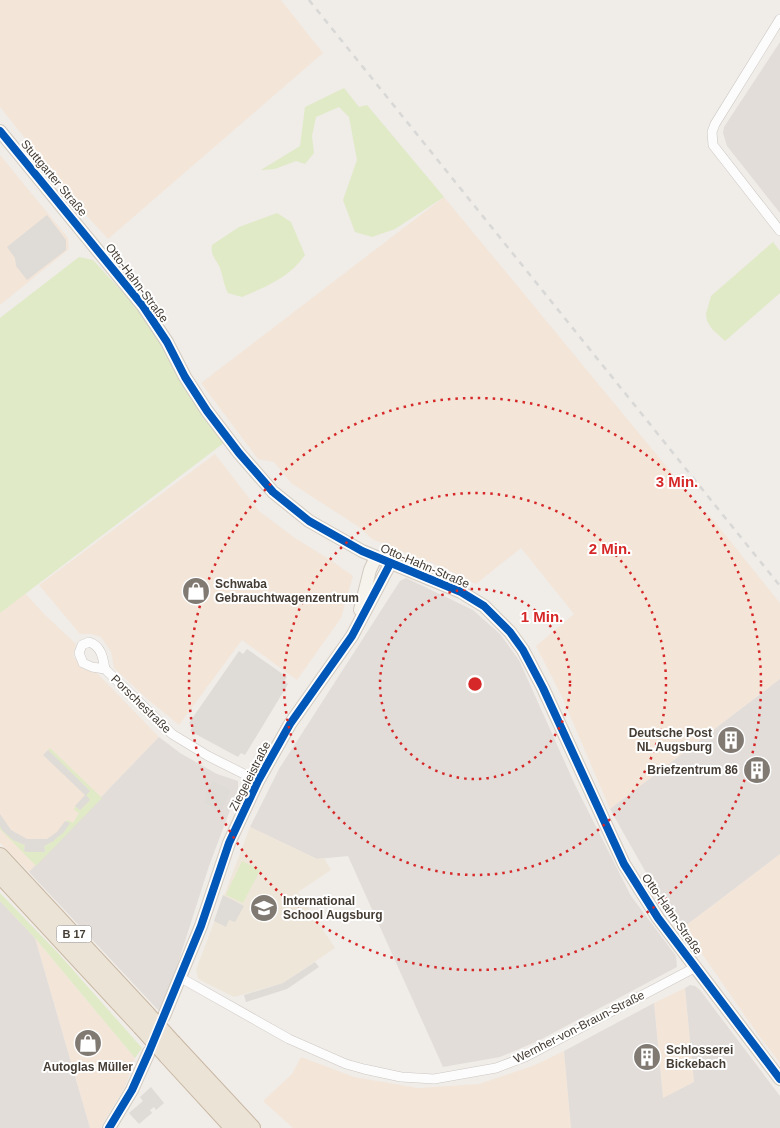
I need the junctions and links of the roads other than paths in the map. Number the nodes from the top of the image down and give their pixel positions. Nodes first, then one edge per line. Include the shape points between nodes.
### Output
1 (780, 19) edge
2 (0, 131) edge
3 (780, 231) edge
4 (90, 240) joint
5 (376, 557) junction
6 (390, 564) junction
7 (352, 636) junction
8 (105, 669) dead end
9 (258, 781) junction
10 (0, 856) edge
11 (0, 875) edge
12 (696, 967) junction
13 (181, 978) junction
14 (164, 1016) dead end
15 (144, 1020) junction
16 (149, 1052) dead end
17 (780, 1079) edge
18 (247, 1127) edge
19 (109, 1128) edge

1 - 3 street via 712,132 713,145
2 - 4 street, Stuttgarter Straße
4 - 5 street, Otto-Hahn-Straße via 157,325 207,411 273,492 327,532
5 - 6 street, Otto-Hahn-Straße
5 - 7 street, Ziegeleistraße
6 - 7 street, Ziegeleistraße
6 - 12 street, Otto-Hahn-Straße via 462,592 484,606 510,632 540,683 624,864 651,907
7 - 9 street, Ziegeleistraße via 290,724
8 - 9 street, Porschestraße via 172,734
9 - 13 street, Ziegeleistraße via 229,843
10 - 15 highway, B 17
11 - 15 highway, B 17
12 - 13 street, Wernher-von-Braun-Straße via 524,1057 496,1068 434,1079 401,1077 346,1064 289,1039
12 - 17 street, Otto-Hahn-Straße
13 - 14 street, Ziegeleistraße
15 - 18 highway, B 17, bridge
16 - 19 street via 132,1090

